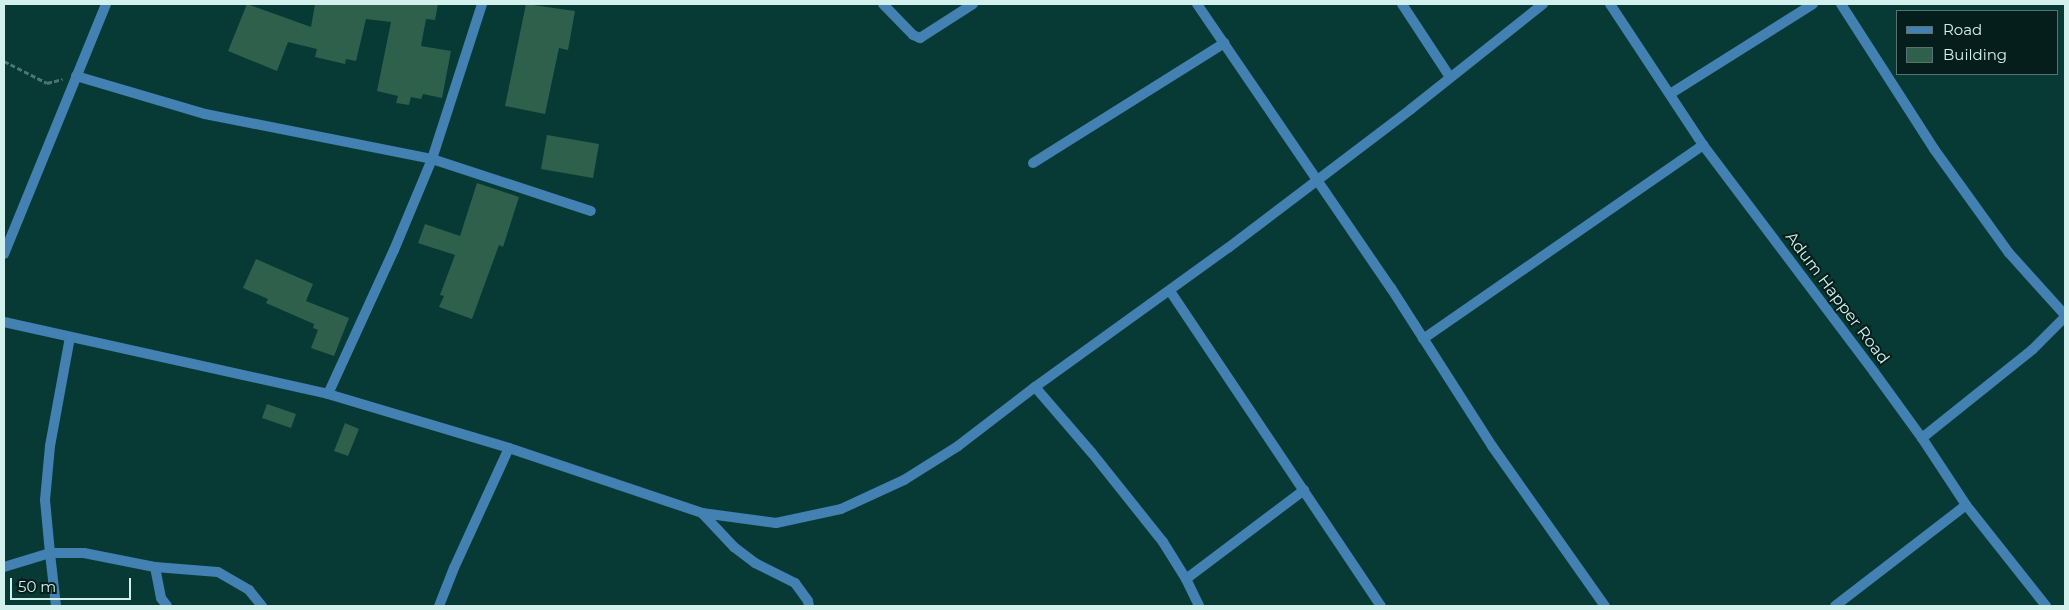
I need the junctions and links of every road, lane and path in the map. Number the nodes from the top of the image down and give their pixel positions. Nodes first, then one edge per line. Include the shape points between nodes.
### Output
1 (106, 4) edge
2 (482, 4) edge
3 (883, 4) edge
4 (972, 4) edge
5 (1198, 4) edge
6 (1402, 4) edge
7 (1543, 4) edge
8 (1610, 4) edge
9 (1813, 4) edge
10 (1841, 4) edge
11 (1224, 42) junction
12 (4, 61) edge
13 (76, 76) junction
14 (1450, 78) junction
15 (1670, 94) junction
16 (1703, 145) junction
17 (432, 159) junction
18 (1033, 164) dead end
19 (1318, 178) junction
20 (591, 211) dead end
21 (4, 254) edge
22 (1170, 291) junction
23 (2065, 316) edge
24 (4, 322) edge
25 (70, 337) junction
26 (1423, 339) junction
27 (1035, 387) junction
28 (328, 394) junction
29 (1922, 438) junction
30 (510, 448) junction
31 (1304, 490) junction
32 (1966, 505) junction
33 (702, 513) junction
34 (50, 553) junction
35 (4, 567) edge
36 (154, 567) junction
37 (1186, 579) junction
38 (56, 606) edge
39 (167, 606) edge
40 (262, 606) edge
41 (439, 606) edge
42 (809, 606) edge
43 (1199, 606) edge
44 (1380, 606) edge
45 (1605, 606) edge
46 (1835, 606) edge
47 (2046, 606) edge

1 - 13 street
2 - 17 street
3 - 4 street via 913,35 920,38
5 - 11 street
6 - 14 street
7 - 14 street
8 - 15 street, Adum Happer Road
9 - 15 street
10 - 23 street via 1934,149 2009,253
11 - 18 street
11 - 19 street
12 - 13 path via 47,83
13 - 17 street via 205,114
13 - 21 street
14 - 19 street
15 - 16 street, Adum Happer Road
16 - 26 street
16 - 29 street, Adum Happer Road
17 - 20 street
17 - 28 street
19 - 22 street
19 - 26 street
22 - 27 street
22 - 31 street
23 - 29 street via 2032,350
24 - 25 street
25 - 28 street
25 - 34 street via 50,446 45,500
26 - 45 street via 1492,446
27 - 33 street via 904,480 841,509 776,523
27 - 37 street via 1135,506
28 - 30 street
29 - 32 street, Adum Happer Road
30 - 33 street
30 - 41 street
31 - 37 street
31 - 44 street
32 - 46 street
32 - 47 street, Adum Happer Road
33 - 42 street via 734,547 755,563 795,583
34 - 35 street
34 - 36 street via 84,553
34 - 38 street
36 - 39 street via 161,598
36 - 40 street via 218,572 250,590
37 - 43 street

